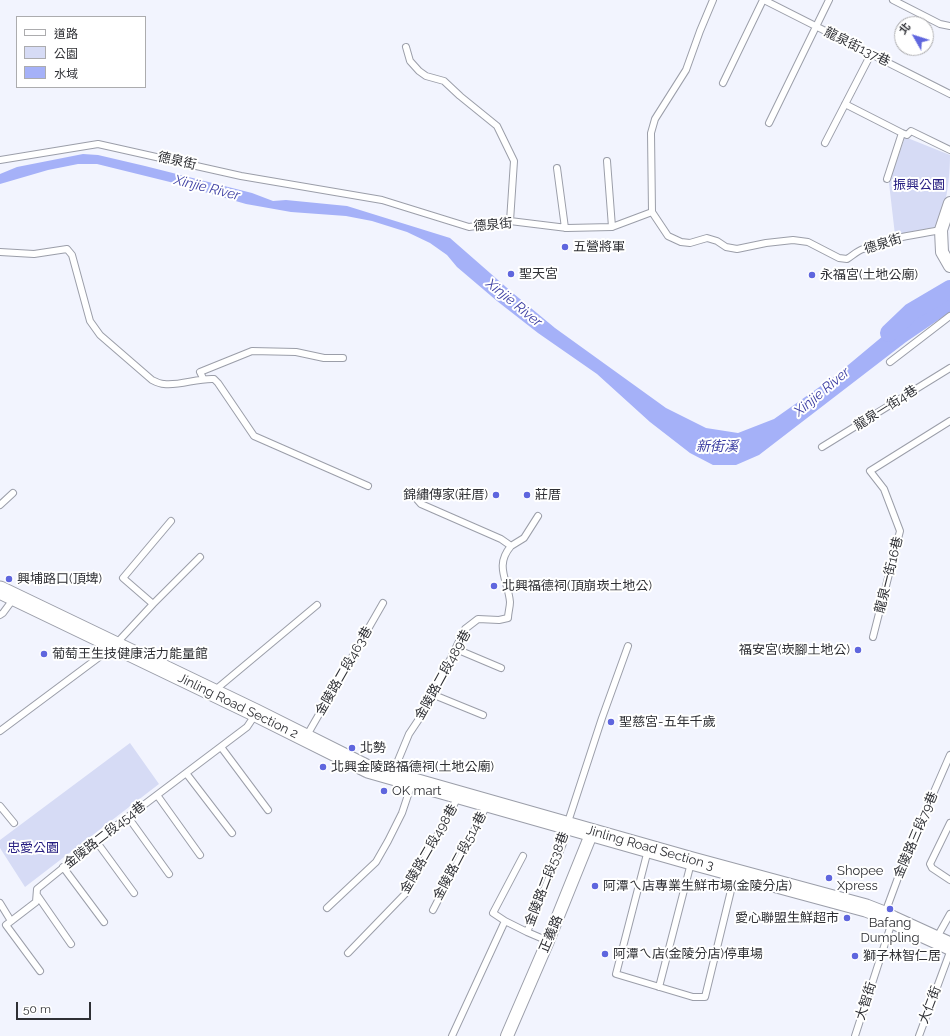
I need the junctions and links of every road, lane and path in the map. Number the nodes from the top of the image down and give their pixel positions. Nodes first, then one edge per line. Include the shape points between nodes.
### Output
1 (713, 0) edge
2 (763, 0) edge
3 (829, 0) edge
4 (892, 0) edge
5 (950, 26) edge
6 (816, 27) junction
7 (406, 47) dead end
8 (871, 54) junction
9 (723, 83) dead end
10 (950, 94) edge
11 (845, 104) junction
12 (769, 123) dead end
13 (902, 133) junction
14 (825, 143) dead end
15 (950, 150) edge
16 (0, 160) edge
17 (607, 161) dead end
18 (558, 168) dead end
19 (887, 179) dead end
20 (950, 205) edge
21 (652, 212) junction
22 (510, 221) junction
23 (612, 227) junction
24 (564, 228) junction
25 (941, 230) junction
26 (0, 252) edge
27 (949, 265) edge
28 (950, 316) edge
29 (343, 358) dead end
30 (890, 362) dead end
31 (950, 368) edge
32 (203, 378) junction
33 (950, 421) edge
34 (822, 447) dead end
35 (368, 486) dead end
36 (13, 493) dead end
37 (414, 496) dead end
38 (0, 505) edge
39 (538, 516) dead end
40 (171, 521) dead end
41 (511, 546) junction
42 (200, 557) dead end
43 (7, 594) edge
44 (383, 603) dead end
45 (153, 604) junction
46 (318, 605) dead end
47 (0, 616) edge
48 (873, 637) dead end
49 (114, 646) junction
50 (628, 646) dead end
51 (456, 649) junction
52 (501, 668) dead end
53 (212, 693) junction
54 (434, 695) junction
55 (256, 713) junction
56 (484, 715) dead end
57 (0, 731) edge
58 (306, 739) junction
59 (220, 747) junction
60 (950, 755) edge
61 (368, 769) joint
62 (186, 773) junction
63 (391, 776) junction
64 (413, 782) junction
65 (157, 795) junction
66 (459, 795) junction
67 (488, 803) junction
68 (0, 806) edge
69 (268, 810) dead end
70 (128, 818) junction
71 (14, 823) dead end
72 (950, 823) edge
73 (567, 825) junction
74 (592, 832) junction
75 (232, 833) dead end
76 (96, 841) junction
77 (649, 849) junction
78 (200, 855) dead end
79 (523, 856) dead end
80 (692, 861) junction
81 (63, 867) junction
82 (735, 872) junction
83 (168, 874) dead end
84 (950, 880) edge
85 (134, 893) dead end
86 (36, 895) junction
87 (0, 903) edge
88 (327, 908) dead end
89 (433, 910) dead end
90 (950, 914) edge
91 (888, 918) junction
92 (11, 921) junction
93 (506, 921) junction
94 (104, 922) dead end
95 (527, 932) junction
96 (548, 940) junction
97 (943, 943) edge
98 (72, 944) dead end
99 (950, 952) edge
100 (348, 953) dead end
101 (40, 971) dead end
102 (659, 987) junction
103 (452, 1036) edge
104 (507, 1036) edge
105 (855, 1036) edge
106 (919, 1036) edge

1 - 21 lane via 686,70 655,119 651,133
2 - 6 lane, 龍泉街137巷
2 - 9 lane
3 - 6 lane
4 - 5 lane via 940,24
6 - 8 lane, 龍泉街137巷
6 - 12 lane
7 - 22 lane via 410,61 419,71 426,76 444,81 497,126 514,161
8 - 10 lane, 龍泉街137巷
8 - 11 lane
11 - 13 lane
11 - 14 lane
13 - 15 lane via 907,134 911,131
13 - 19 lane
16 - 22 lane, 德泉街 via 98,144 241,176 382,200 469,228
17 - 23 lane
18 - 24 lane
20 - 25 street
21 - 23 lane, 德泉街
21 - 25 lane, 德泉街 via 668,236 681,242 690,243 707,238 736,249 793,240 808,242 839,258 847,259 862,249
22 - 24 lane, 德泉街
23 - 24 lane, 德泉街
25 - 27 street via 942,252
26 - 32 lane via 34,254 67,249 72,255 90,321 100,335 152,380 170,384
28 - 30 lane
29 - 32 lane via 324,358 296,352 252,351 200,372
31 - 34 lane, 龍泉一街4巷
32 - 35 lane via 214,379 218,383 254,436
33 - 48 lane, 龍泉一街16巷 via 870,471 884,489 900,531
36 - 38 lane
37 - 41 lane via 421,504 501,539
39 - 41 lane via 524,538
40 - 45 lane via 123,578
41 - 51 lane, 金陵路二段489巷 via 504,554 503,568 510,603 508,618 478,619 465,630
42 - 45 lane
43 - 47 lane
43 - 49 main road, Jinling Road Section 2
44 - 58 lane, 金陵路二段463巷
45 - 49 lane
46 - 53 lane
49 - 53 main road, Jinling Road Section 2
49 - 57 lane
50 - 73 lane, 金陵路二段538巷
51 - 52 lane
51 - 54 lane, 金陵路二段489巷
53 - 55 main road, Jinling Road Section 2
54 - 56 lane
54 - 63 lane, 金陵路二段489巷 via 409,734
55 - 58 main road, Jinling Road Section 2
55 - 59 lane, 金陵路二段454巷 via 247,727
58 - 61 main road, Jinling Road Section 2
59 - 62 lane, 金陵路二段454巷
59 - 69 lane
60 - 91 lane, 金陵路三段79巷 via 906,856
61 - 63 main road, Jinling Road Section 3
62 - 65 lane, 金陵路二段454巷
62 - 75 lane
63 - 64 main road, Jinling Road Section 3
64 - 66 main road, Jinling Road Section 3
64 - 88 lane via 402,813 376,862
65 - 70 lane, 金陵路二段454巷
65 - 78 lane
66 - 67 main road, Jinling Road Section 3
66 - 100 lane, 金陵路二段498巷 via 406,893
67 - 73 main road, Jinling Road Section 3
67 - 89 lane, 金陵路二段514巷
68 - 71 lane
70 - 76 lane, 金陵路二段454巷
70 - 83 lane
72 - 84 lane via 930,864
73 - 74 main road, Jinling Road Section 3
73 - 95 lane, 金陵路二段538巷 via 566,836
74 - 77 main road, Jinling Road Section 3
74 - 96 street, 正義路
76 - 81 lane, 金陵路二段454巷
76 - 85 lane
77 - 80 main road, Jinling Road Section 3
77 - 102 lane via 616,974
79 - 93 lane via 493,913
80 - 82 main road, Jinling Road Section 3
80 - 102 lane
81 - 86 lane, 金陵路二段454巷 via 37,889
81 - 94 lane
82 - 91 main road, Jinling Road Section 3 via 866,908
82 - 102 lane via 705,997 693,997
86 - 92 lane, 金陵路二段454巷 via 36,902
86 - 98 lane
87 - 92 lane
90 - 97 lane
91 - 97 main road, Jinling Road Section 3
91 - 105 lane, 大智街
92 - 101 lane via 6,925
93 - 95 lane
93 - 103 lane
95 - 96 lane
96 - 104 street, 正義路
99 - 106 lane, 大仁街

